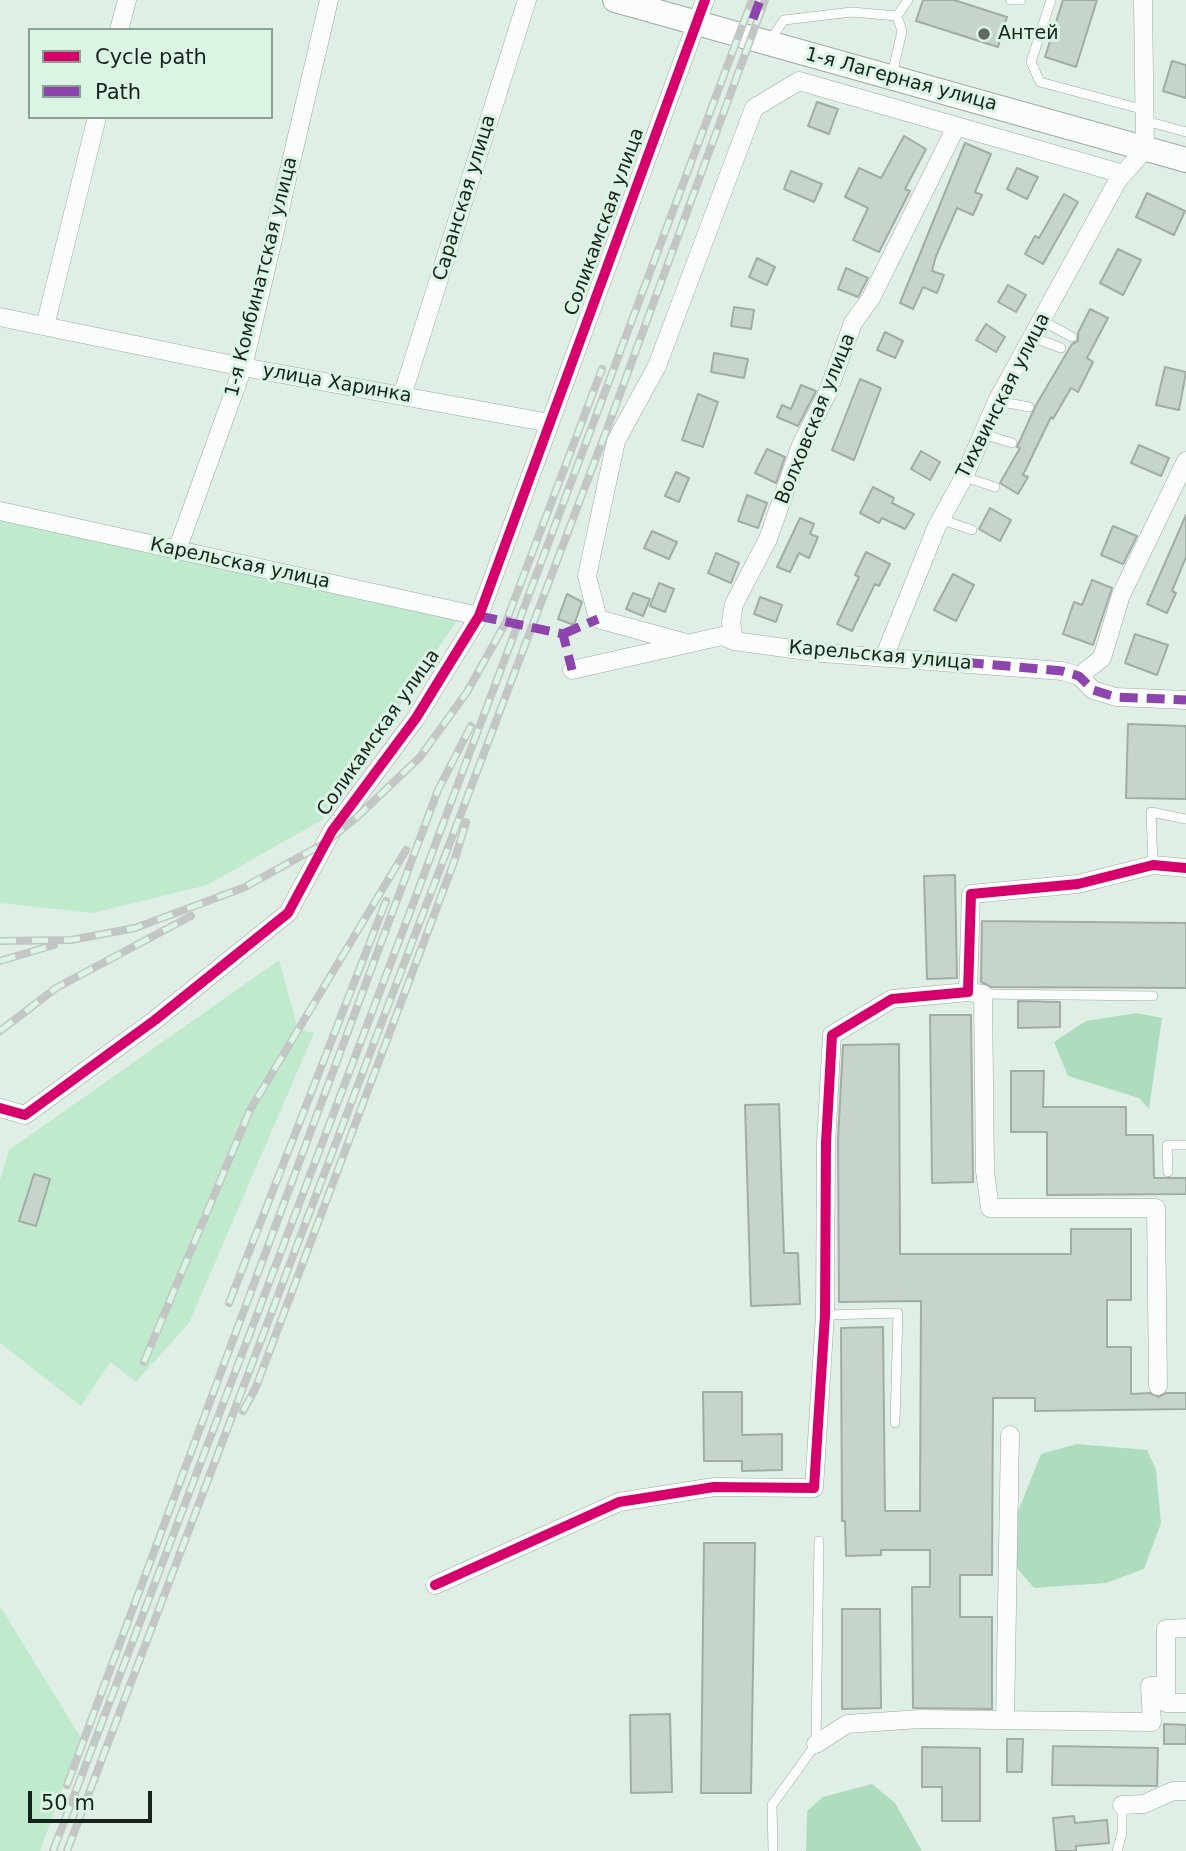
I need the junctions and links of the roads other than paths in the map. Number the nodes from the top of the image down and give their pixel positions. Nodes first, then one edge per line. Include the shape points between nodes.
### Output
1 (127, 0) edge
2 (329, 0) edge
3 (527, 0) edge
4 (615, 0) edge
5 (908, 0) edge
6 (1010, 0) edge
7 (1021, 0) edge
8 (1051, 0) edge
9 (1143, 0) edge
10 (701, 11) edge
11 (897, 16) junction
12 (120, 28) edge
13 (768, 43) junction
14 (892, 77) junction
15 (1146, 116) junction
16 (97, 119) edge
17 (956, 127) junction
18 (1186, 132) edge
19 (1145, 149) junction
20 (1186, 160) edge
21 (1124, 174) junction
22 (0, 317) edge
23 (1041, 320) junction
24 (45, 326) junction
25 (1032, 337) junction
26 (1072, 337) dead end
27 (1060, 348) dead end
28 (243, 367) junction
29 (402, 396) junction
30 (997, 401) junction
31 (1029, 407) dead end
32 (551, 423) junction
33 (983, 434) junction
34 (1012, 443) dead end
35 (1186, 461) edge
36 (964, 477) junction
37 (995, 487) dead end
38 (0, 511) edge
39 (940, 519) junction
40 (972, 530) dead end
41 (177, 550) junction
42 (479, 617) junction
43 (734, 641) junction
44 (686, 643) junction
45 (885, 655) junction
46 (572, 670) dead end
47 (1079, 676) junction
48 (1186, 700) edge
49 (1186, 819) edge
50 (1153, 865) junction
51 (1186, 867) edge
52 (975, 993) junction
53 (1153, 996) dead end
54 (0, 1108) edge
55 (1186, 1145) edge
56 (1168, 1172) dead end
57 (825, 1315) junction
58 (1158, 1386) dead end
59 (895, 1423) dead end
60 (1010, 1435) dead end
61 (819, 1541) dead end
62 (435, 1585) dead end
63 (1186, 1628) edge
64 (1166, 1685) junction
65 (1186, 1703) edge
66 (1005, 1720) junction
67 (816, 1744) junction
68 (1186, 1791) edge
69 (1122, 1805) joint
70 (773, 1851) edge
71 (1117, 1851) edge

1 - 12 street
2 - 28 street, 1-я Комбинатская улица
3 - 29 street, Саранская улица
4 - 10 main road, 1-я Лагерная улица
5 - 11 lane
6 - 7 lane
8 - 15 lane via 1031,62 1040,82
9 - 15 street
10 - 13 main road, 1-я Лагерная улица
10 - 32 street, Соликамская улица
11 - 13 lane via 852,12 784,20
11 - 14 lane via 902,31
13 - 14 main road, 1-я Лагерная улица
14 - 19 main road, 1-я Лагерная улица
15 - 18 lane
15 - 19 street
16 - 24 street
17 - 21 street
17 - 43 street, Волховская улица via 871,298 853,323 827,394 801,445 768,539 733,604
17 - 44 street via 799,81 754,108 657,366 616,441 587,576 598,619
19 - 20 main road, 1-я Лагерная улица
19 - 21 street, Тихвинская улица
21 - 23 street, Тихвинская улица
22 - 24 street, улица Харинка
23 - 25 street, Тихвинская улица
23 - 26 lane
24 - 28 street, улица Харинка
25 - 27 lane
25 - 30 street, Тихвинская улица
28 - 29 street, улица Харинка
28 - 41 street, 1-я Комбинатская улица
29 - 32 street, улица Харинка
30 - 31 lane
30 - 33 street, Тихвинская улица
32 - 42 street, Соликамская улица
33 - 34 lane
33 - 36 street, Тихвинская улица
35 - 47 street via 1121,595 1102,658
36 - 37 lane
36 - 39 street, Тихвинская улица
38 - 41 street, Карельская улица
39 - 40 lane
39 - 45 street, Тихвинская улица
41 - 42 street, Карельская улица
42 - 54 street, Соликамская улица via 416,718 332,831 288,913 155,1020 25,1115
43 - 44 street, Карельская улица via 722,636
43 - 45 street, Карельская улица via 822,653
44 - 46 street, Карельская улица
45 - 47 street, Карельская улица
47 - 48 street, Карельская улица via 1093,690 1116,697
49 - 50 lane via 1151,812
50 - 51 street
50 - 52 street via 1078,884 971,894
52 - 53 lane
52 - 57 street via 892,999 832,1035
52 - 58 street via 990,1208 1156,1208
55 - 56 lane via 1167,1145
57 - 59 lane via 898,1313
57 - 62 street via 814,1488 714,1487 619,1502
60 - 66 street
61 - 67 lane
63 - 64 street via 1166,1629
64 - 65 street via 1166,1703
64 - 66 street via 1150,1686 1152,1722
66 - 67 street via 847,1724
67 - 70 lane via 772,1805
68 - 69 street via 1172,1791 1144,1804
69 - 71 lane

